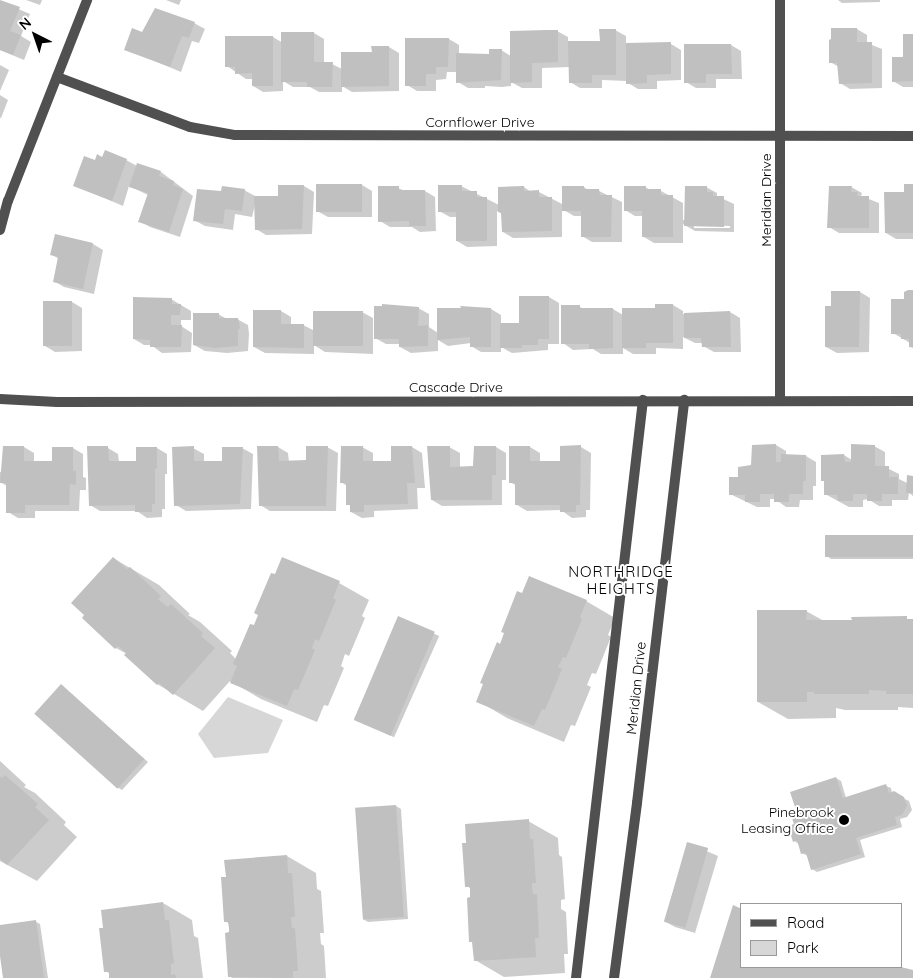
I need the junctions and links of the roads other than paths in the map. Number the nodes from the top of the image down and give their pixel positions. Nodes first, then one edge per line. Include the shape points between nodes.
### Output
1 (87, 0) edge
2 (780, 0) edge
3 (57, 77) junction
4 (913, 136) edge
5 (780, 137) junction
6 (0, 230) edge
7 (0, 399) edge
8 (643, 400) junction
9 (684, 400) junction
10 (780, 400) junction
11 (913, 401) edge
12 (576, 978) edge
13 (614, 978) edge

1 - 3 street
2 - 5 street, Meridian Drive
3 - 5 street, Cornflower Drive via 190,127 235,135
3 - 6 street via 8,201
4 - 5 street, Cornflower Drive
5 - 10 street, Meridian Drive
7 - 8 street, Cascade Drive via 57,402
8 - 9 street, Cascade Drive
8 - 12 street, Meridian Drive
9 - 10 street, Cascade Drive
9 - 13 street, Meridian Drive
10 - 11 street, Cascade Drive

